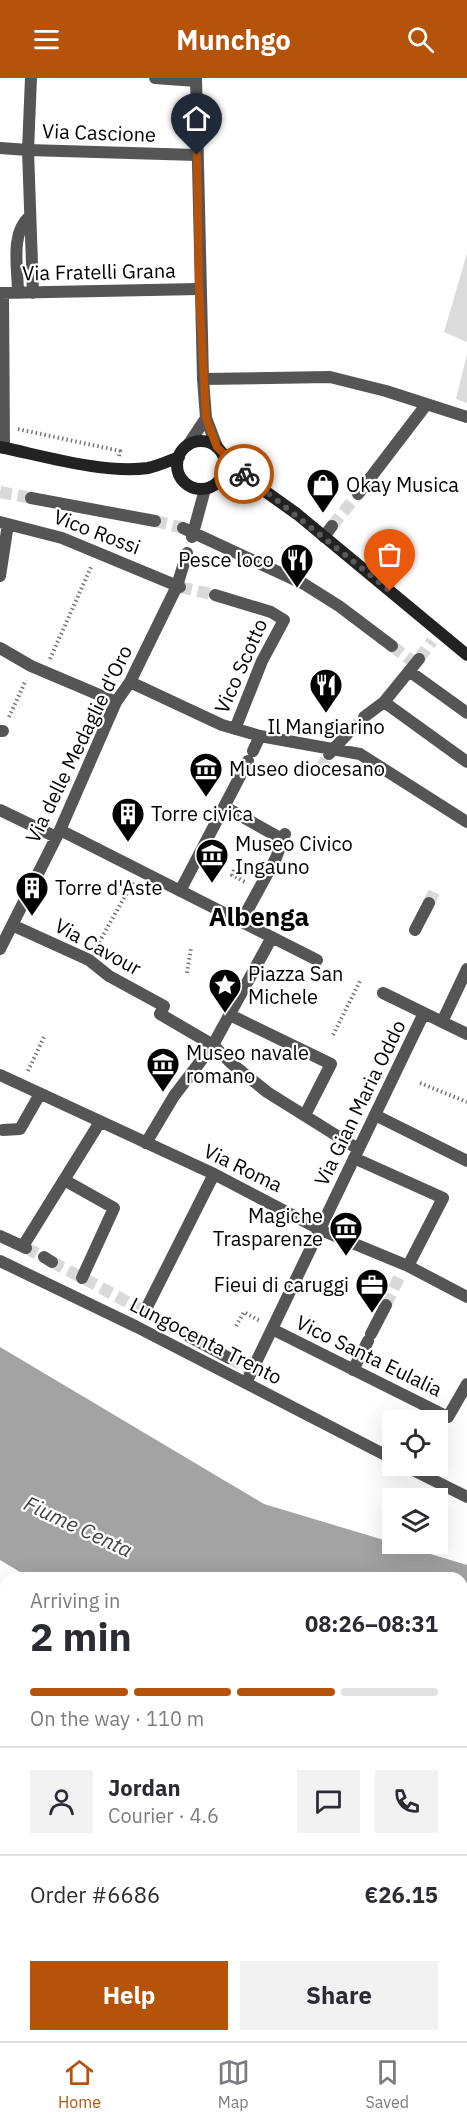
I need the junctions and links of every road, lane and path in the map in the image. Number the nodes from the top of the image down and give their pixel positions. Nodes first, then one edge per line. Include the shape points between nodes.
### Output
1 (31, 78) edge
2 (155, 78) edge
3 (196, 80) edge
4 (0, 148) edge
5 (28, 150) junction
6 (197, 155) junction
7 (28, 217) junction
8 (199, 289) junction
9 (2, 293) edge
10 (18, 293) junction
11 (33, 293) junction
12 (203, 379) junction
13 (426, 405) junction
14 (467, 417) edge
15 (206, 418) junction
16 (188, 445) junction
17 (2, 448) edge
18 (220, 450) junction
19 (179, 457) junction
20 (151, 468) junction
21 (180, 476) junction
22 (219, 480) junction
23 (259, 487) junction
24 (205, 489) junction
25 (358, 494) tunnel mouth
26 (32, 498) tunnel mouth
27 (155, 521) tunnel mouth
28 (4, 523) edge
29 (332, 526) tunnel mouth
30 (324, 537) junction
31 (98, 553) junction
32 (188, 553) dead end
33 (0, 576) edge
34 (179, 587) junction
35 (215, 596) tunnel mouth
36 (392, 646) tunnel mouth
37 (0, 648) edge
38 (467, 655) edge
39 (31, 666) junction
40 (44, 672) junction
41 (130, 682) junction
42 (116, 702) junction
43 (384, 702) junction
44 (467, 714) edge
45 (364, 717) tunnel mouth
46 (235, 729) junction
47 (1, 731) edge
48 (350, 731) tunnel mouth
49 (260, 736) junction
50 (330, 751) junction
51 (467, 762) edge
52 (225, 807) junction
53 (0, 810) edge
54 (467, 822) edge
55 (58, 833) junction
56 (139, 871) junction
57 (180, 891) junction
58 (429, 903) tunnel mouth
59 (241, 922) junction
60 (12, 925) junction
61 (415, 930) dead end
62 (272, 937) junction
63 (2, 946) edge
64 (191, 948) dead end
65 (89, 960) junction
66 (317, 960) dead end
67 (467, 969) edge
68 (187, 973) dead end
69 (360, 981) dead end
70 (384, 993) dead end
71 (424, 1013) junction
72 (230, 1015) junction
73 (442, 1022) junction
74 (467, 1034) edge
75 (333, 1035) dead end
76 (44, 1037) dead end
77 (213, 1045) junction
78 (0, 1076) edge
79 (420, 1083) dead end
80 (21, 1086) junction
81 (40, 1094) junction
82 (467, 1102) edge
83 (305, 1115) junction
84 (375, 1115) junction
85 (99, 1122) junction
86 (3, 1131) dead end
87 (146, 1143) junction
88 (356, 1154) junction
89 (467, 1161) edge
90 (214, 1174) junction
91 (66, 1181) junction
92 (321, 1230) junction
93 (0, 1236) edge
94 (0, 1261) edge
95 (404, 1269) junction
96 (82, 1278) dead end
97 (467, 1297) edge
98 (386, 1305) tunnel mouth
99 (145, 1311) dead end
100 (236, 1326) dead end
101 (272, 1329) junction
102 (190, 1337) tunnel mouth
103 (229, 1358) tunnel mouth
104 (353, 1370) junction
105 (246, 1383) junction
106 (467, 1384) edge
107 (382, 1453) edge
108 (425, 1476) edge
109 (467, 1497) edge

1 - 5 street
2 - 3 street
3 - 6 street
4 - 5 street, Via Cascione
5 - 6 street, Via Cascione
5 - 7 street
6 - 8 street
7 - 10 street via 17,234
7 - 11 street
8 - 11 street, Via Fratelli Grana
8 - 12 street
9 - 10 street, Via Fratelli Grana
9 - 17 street
10 - 11 street, Via Fratelli Grana
12 - 13 street via 330,377
12 - 15 street
13 - 14 street
13 - 25 street
15 - 16 street
15 - 18 street
16 - 18 main road via 203,441
16 - 19 main road
17 - 20 main road via 96,465
18 - 22 main road via 224,472
18 - 23 main road
19 - 20 main road
19 - 21 main road
20 - 21 main road
21 - 24 main road via 190,486
22 - 23 main road
22 - 24 main road
23 - 30 main road
24 - 36 street via 189,533 304,584
26 - 27 street
28 - 31 street, Vico Rossi via 62,538
28 - 33 street
29 - 30 street
30 - 38 main road via 436,637
31 - 34 street, Vico Rossi
31 - 40 path
32 - 34 street, Via delle Medaglie d'Oro
34 - 41 street, Via delle Medaglie d'Oro
35 - 46 street, Vico Scotto via 271,612 284,620
37 - 39 street
39 - 40 street
39 - 47 path
40 - 42 street
41 - 42 street, Via delle Medaglie d'Oro
41 - 46 street
42 - 55 street, Via delle Medaglie d'Oro
43 - 44 street via 414,663
43 - 45 street
43 - 51 street
46 - 49 street
48 - 50 street
49 - 50 street
49 - 52 street
50 - 54 street via 360,754
52 - 57 street
52 - 59 street via 284,836
53 - 55 street
55 - 56 street
55 - 60 street, Via delle Medaglie d'Oro
56 - 57 street
56 - 65 path
57 - 59 street
58 - 61 street
59 - 62 street
60 - 63 street, Via delle Medaglie d'Oro
60 - 65 street, Via Cavour
62 - 66 street
62 - 72 street
64 - 68 path
65 - 77 street, Via Cavour via 109,976 166,1005 160,1014
67 - 73 street
69 - 75 path
70 - 71 street
71 - 73 street
71 - 84 street, Via Gian Maria Oddo
72 - 77 street
72 - 83 street via 325,1059
73 - 74 street
76 - 80 path
77 - 83 street, Via Cavour via 267,1092
77 - 87 street via 174,1096
78 - 80 street, Via Roma
79 - 82 path
80 - 81 street, Via Roma
81 - 85 street, Via Roma
81 - 86 street via 20,1129
83 - 88 street, Via Cavour
84 - 88 street, Via Gian Maria Oddo
84 - 89 street
85 - 87 street, Via Roma
85 - 91 street
87 - 90 street, Via Roma
88 - 92 street, Via Gian Maria Oddo
88 - 95 street, Via Cavour via 443,1198
90 - 92 street, Via Roma
90 - 99 street
91 - 93 street via 24,1247
91 - 96 street via 114,1208
92 - 95 street, Via Roma
92 - 101 street, Via Gian Maria Oddo
94 - 105 street, Lungocenta Trento
95 - 97 street, Via Roma
98 - 104 street
100 - 101 path via 244,1312
101 - 104 street, Vico Santa Eulalia
101 - 105 street, Via Gian Maria Oddo
102 - 103 street
104 - 106 street, Vico Santa Eulalia via 448,1417
105 - 107 street, Lungocenta Trento
108 - 109 street

